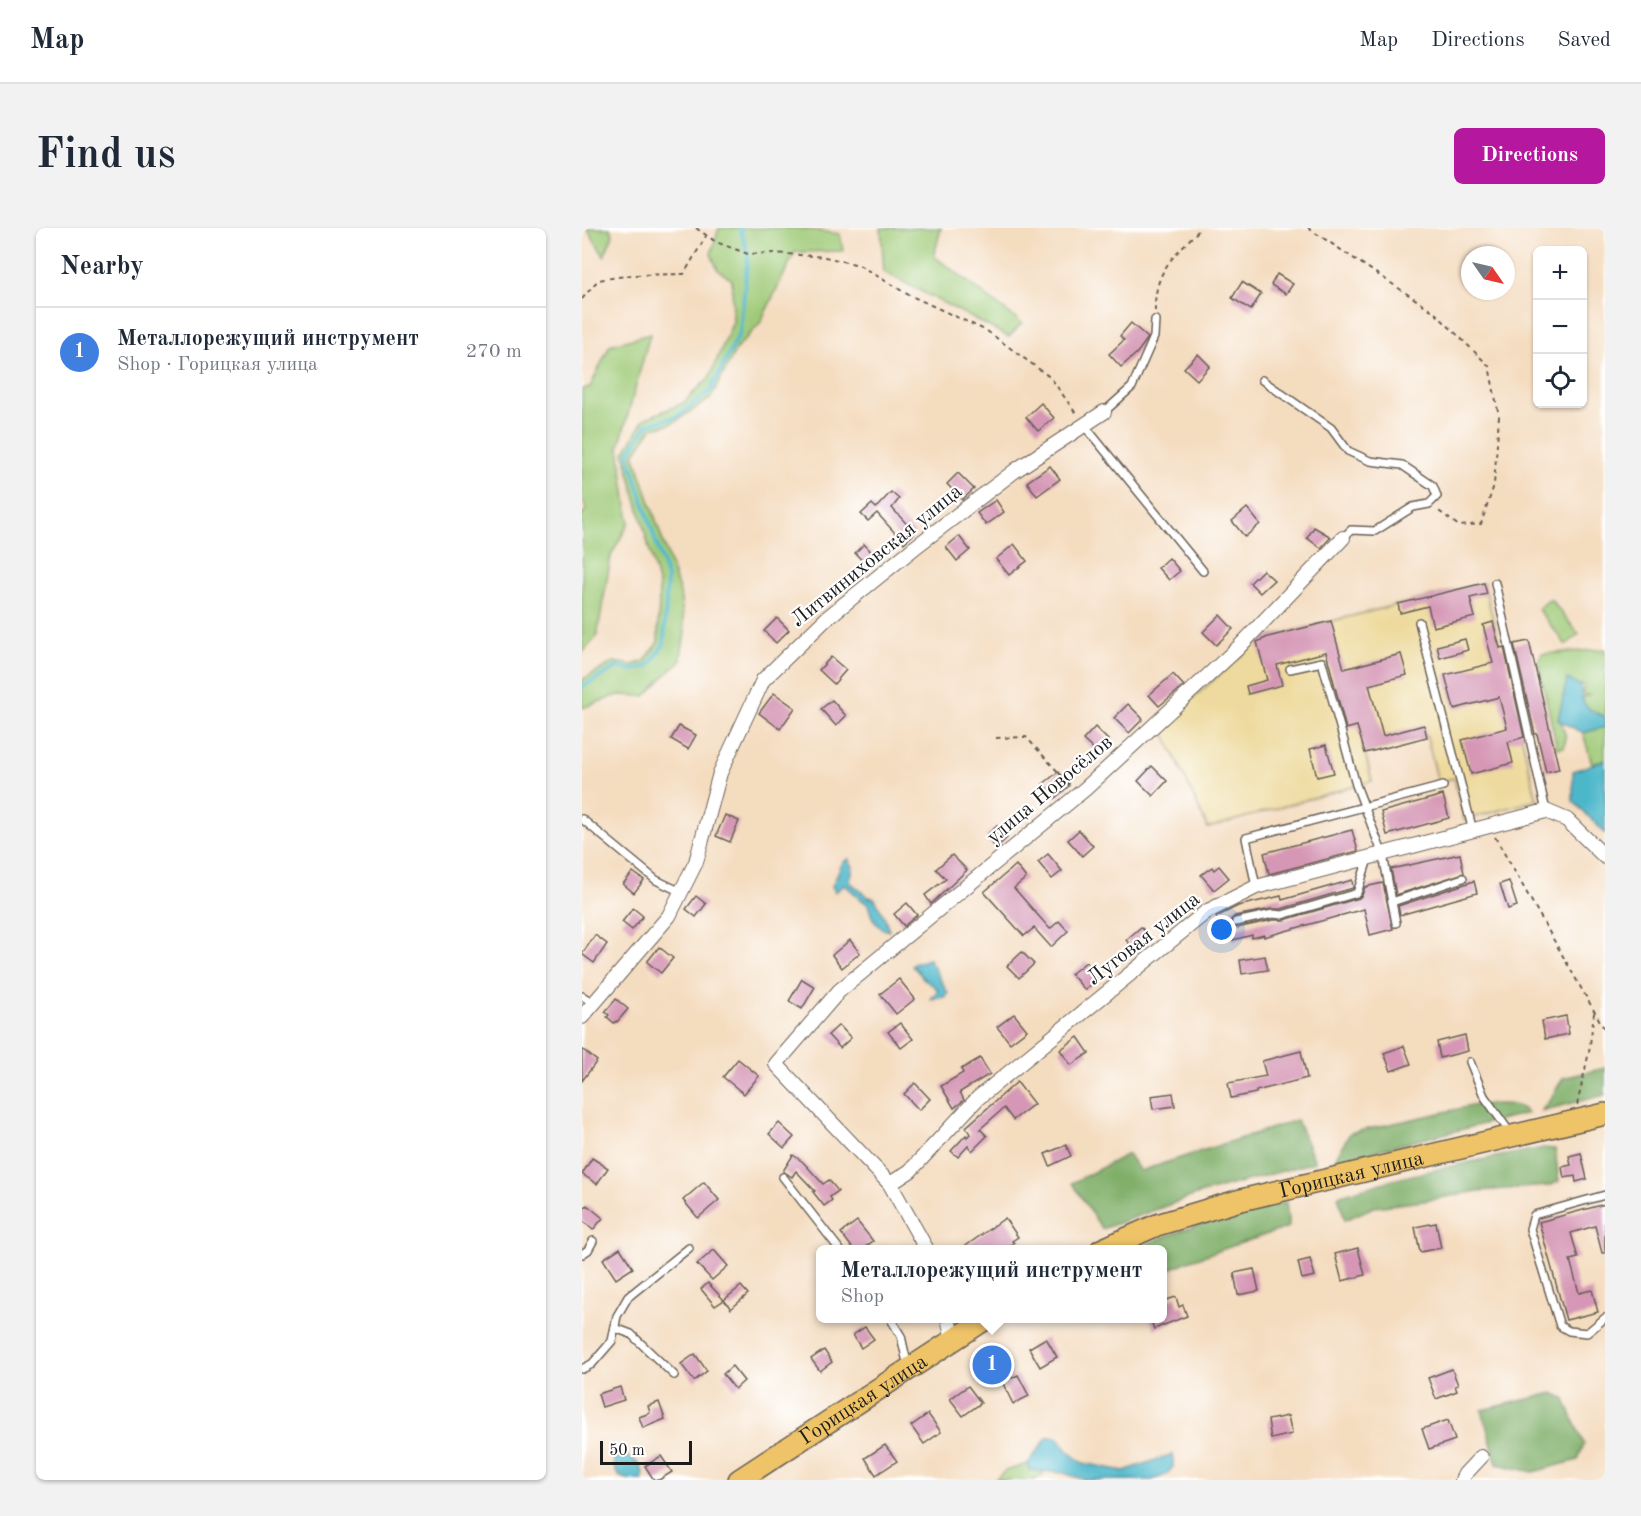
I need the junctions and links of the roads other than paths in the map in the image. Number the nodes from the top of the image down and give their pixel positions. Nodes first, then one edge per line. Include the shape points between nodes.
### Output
1 (1155, 320) road end
2 (1262, 380) dead end
3 (1104, 412) joint
4 (1084, 425) junction
5 (1343, 538) joint
6 (1203, 571) dead end
7 (1495, 583) dead end
8 (1419, 622) dead end
9 (1290, 669) dead end
10 (1443, 786) dead end
11 (1364, 807) junction
12 (1546, 811) junction
13 (582, 819) edge
14 (1473, 831) junction
15 (1383, 855) junction
16 (1605, 857) edge
17 (1368, 859) junction
18 (1462, 878) dead end
19 (1256, 887) junction
20 (681, 892) junction
21 (1392, 902) junction
22 (1236, 922) dead end
23 (1396, 923) dead end
24 (588, 999) edge
25 (582, 1017) edge
26 (1470, 1062) dead end
27 (1605, 1114) edge
28 (1512, 1136) junction
29 (783, 1177) dead end
30 (890, 1184) junction
31 (1605, 1195) edge
32 (593, 1241) dead end
33 (836, 1245) edge
34 (924, 1245) edge
35 (1112, 1245) edge
36 (689, 1248) dead end
37 (582, 1254) edge
38 (1605, 1318) edge
39 (893, 1323) edge
40 (949, 1323) edge
41 (979, 1323) edge
42 (615, 1328) junction
43 (953, 1340) junction
44 (582, 1369) edge
45 (908, 1370) junction
46 (674, 1375) dead end
47 (1481, 1457) dead end
48 (740, 1480) edge
49 (1461, 1480) edge

1 - 3 lane via 1154,337 1132,387
2 - 5 lane via 1331,428 1348,451 1370,461 1402,465 1433,486 1437,496 1429,504 1413,507 1375,531 1352,531
3 - 4 street, Литвиниховская улица
4 - 6 lane
4 - 20 street, Литвиниховская улица via 1016,470 862,590 763,680 720,773 696,862
5 - 30 street, улица Новосёлов via 1238,648 1079,794 838,991 776,1064
7 - 12 lane
8 - 14 lane
9 - 11 lane via 1322,662
10 - 11 lane
11 - 15 lane
11 - 19 lane via 1246,838
12 - 14 street, Луговая улица
12 - 16 street via 1567,820
13 - 20 lane via 656,880
14 - 15 street, Луговая улица
15 - 17 street, Луговая улица
15 - 21 lane
17 - 19 street, Луговая улица
17 - 22 lane via 1357,893 1282,915
18 - 21 lane
19 - 30 street, Луговая улица via 1206,912 978,1098 910,1171
20 - 24 street, Литвиниховская улица via 669,916
21 - 23 lane
24 - 25 street, Литвиниховская улица
26 - 28 lane via 1484,1096
27 - 28 main road, Горицкая улица
28 - 35 main road, Горицкая улица via 1237,1201 1157,1225
29 - 33 lane
30 - 34 street
31 - 38 lane via 1534,1215 1530,1229 1560,1326 1587,1333
32 - 37 lane
36 - 42 lane via 628,1297
39 - 45 lane via 902,1336
40 - 43 street
41 - 43 main road, Горицкая улица
42 - 44 lane via 612,1341 592,1364
42 - 46 lane via 631,1334
43 - 45 main road, Горицкая улица
45 - 48 main road, Горицкая улица
47 - 49 street

